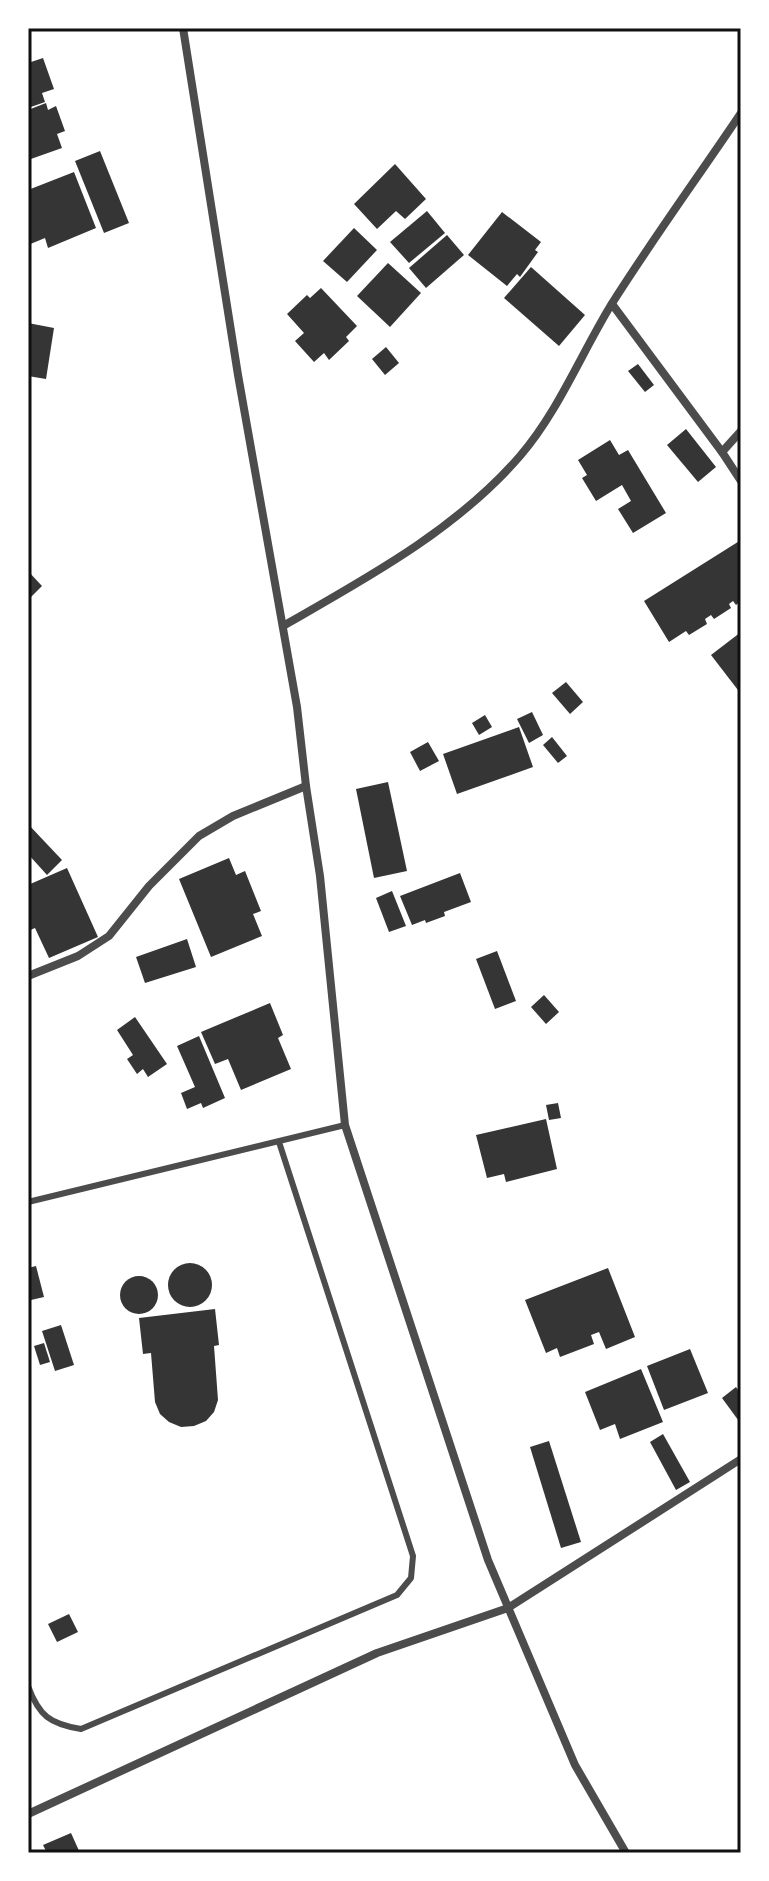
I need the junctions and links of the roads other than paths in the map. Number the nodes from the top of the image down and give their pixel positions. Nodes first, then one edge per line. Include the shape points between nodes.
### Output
1 (183, 28) edge
2 (741, 113) edge
3 (612, 304) junction
4 (741, 431) edge
5 (722, 452) junction
6 (741, 481) edge
7 (283, 626) junction
8 (306, 786) junction
9 (28, 976) edge
10 (345, 1125) junction
11 (279, 1142) junction
12 (28, 1202) edge
13 (741, 1459) edge
14 (508, 1608) junction
15 (28, 1686) edge
16 (28, 1814) edge
17 (626, 1853) edge

1 - 7 street
2 - 3 street
3 - 5 street
3 - 7 street via 520,456 464,511 377,572
4 - 5 street
5 - 6 street
7 - 8 street
8 - 9 street via 199,836 109,936 78,956
8 - 10 street
10 - 11 lane
10 - 14 street
11 - 12 lane
11 - 15 lane via 413,1556 411,1578 397,1595 81,1729 56,1725 35,1706
13 - 14 street
14 - 16 street via 377,1653
14 - 17 street via 575,1765

